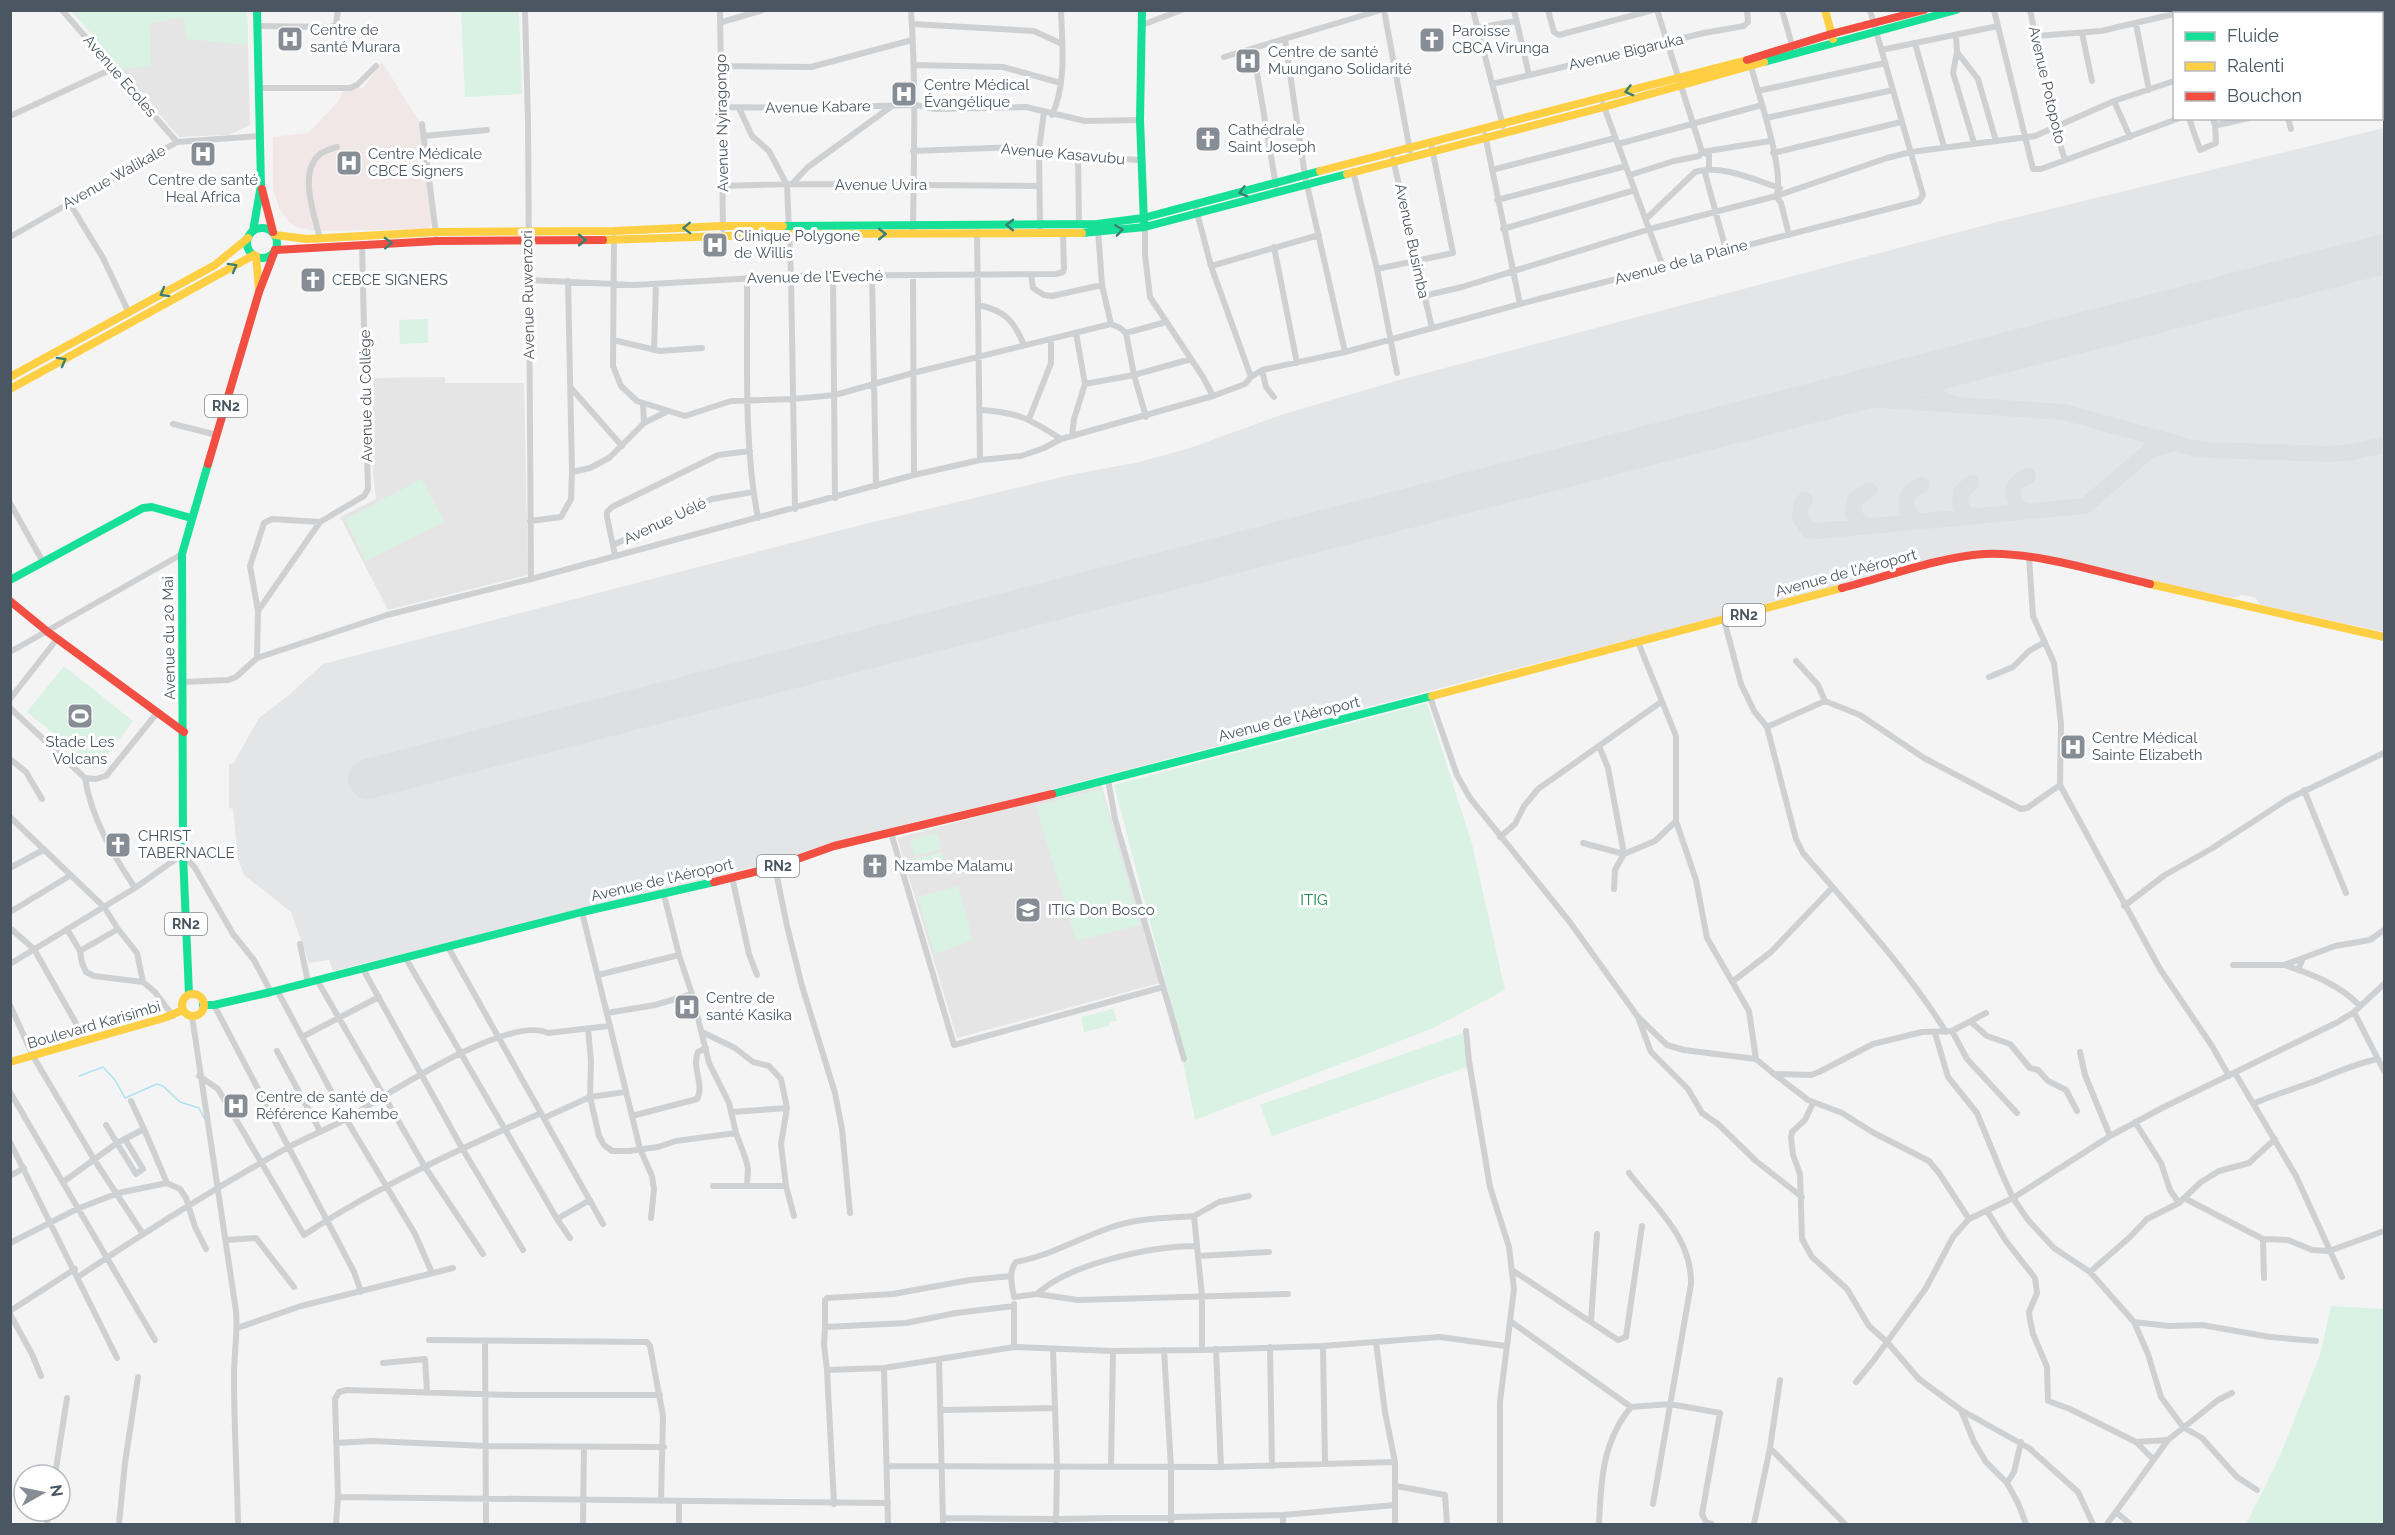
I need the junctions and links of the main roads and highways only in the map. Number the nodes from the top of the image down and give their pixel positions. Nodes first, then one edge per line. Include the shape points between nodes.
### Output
1 (257, 10) edge
2 (1142, 10) edge
3 (1825, 10) edge
4 (1924, 10) edge
5 (1956, 10) edge
6 (1908, 12) edge
7 (1874, 27) junction
8 (1832, 38) junction
9 (1750, 63) junction
10 (1306, 180) junction
11 (261, 185) junction
12 (1144, 222) junction
13 (1097, 229) junction
14 (913, 230) junction
15 (1040, 230) junction
16 (250, 234) junction
17 (274, 234) junction
18 (436, 236) junction
19 (274, 251) junction
20 (255, 256) junction
21 (259, 292) junction
22 (10, 377) edge
23 (10, 389) edge
24 (191, 518) junction
25 (10, 580) edge
26 (10, 601) edge
27 (2385, 637) edge
28 (184, 732) junction
29 (189, 994) junction
30 (203, 1005) junction
31 (183, 1010) junction
32 (10, 1062) edge

1 - 11 main road, RN2
2 - 12 main road via 1140,120
3 - 8 main road
4 - 6 main road
5 - 7 main road
6 - 7 main road
7 - 8 main road
8 - 9 main road
8 - 9 main road via 1792,45
9 - 10 main road
10 -> 12 main road via 1275,183
10 - 12 main road via 1278,192 1197,214
11 - 16 main road, RN2
11 - 17 main road, RN2
12 - 13 main road
13 - 15 main road via 1063,234
13 - 15 main road via 1079,224
14 - 15 main road via 977,235
15 -> 14 main road via 977,224
14 - 18 main road
16 - 17 main road via 261,228
16 - 20 main road, RN2 via 248,248
16 -> 22 main road via 215,265
17 - 18 main road via 320,239
17 - 19 main road, RN2
19 -> 18 main road
19 - 20 main road via 267,257
19 - 21 main road, RN2
20 - 21 main road, RN2
23 -> 20 main road
21 - 24 main road, Avenue du 20 Mai / RN2
24 - 25 main road via 147,507
24 - 28 main road, Avenue du 20 Mai / RN2 via 182,554
26 - 28 main road
27 - 30 main road, Avenue de l'Aéroport / RN2 via 2029,557 1960,557 1430,697 834,846 732,878
28 - 29 main road, Avenue du 20 Mai / RN2 via 183,854
29 - 30 main road via 200,997
29 - 31 main road, RN2 via 183,999
30 - 31 main road via 199,1014 192,1016
31 - 32 main road, Boulevard Karisimbi

